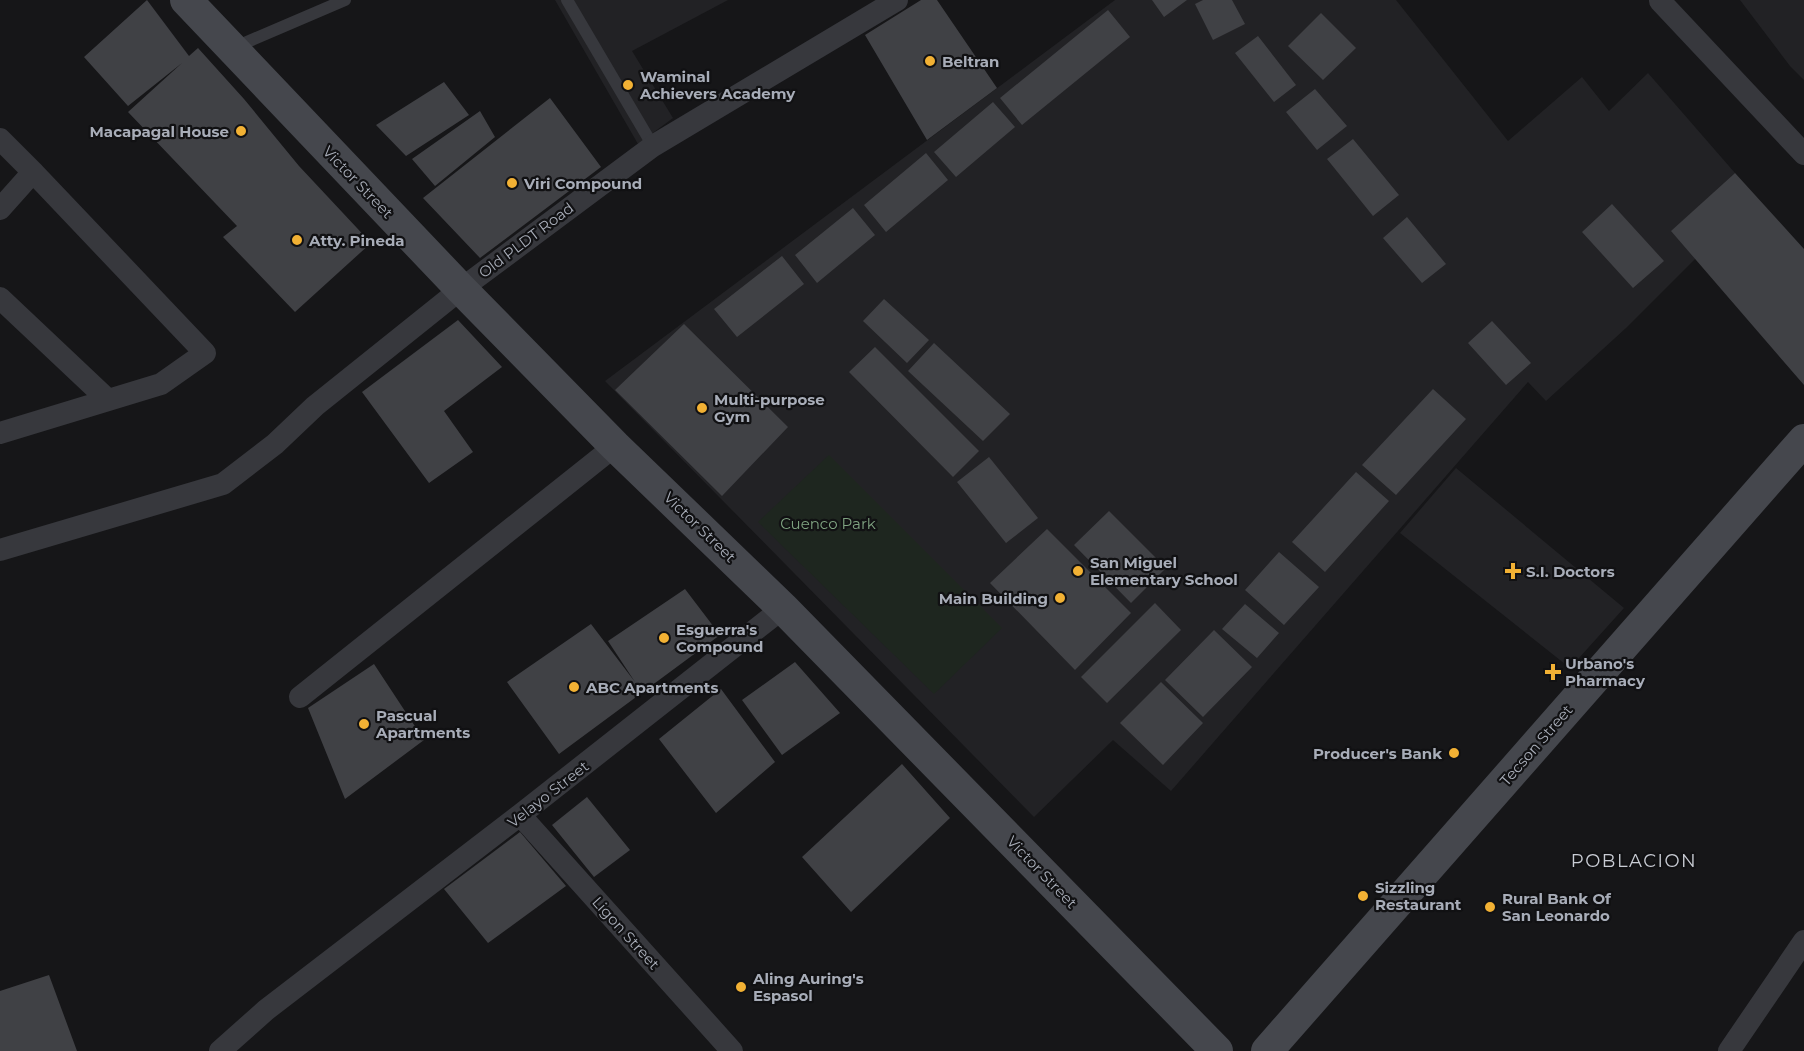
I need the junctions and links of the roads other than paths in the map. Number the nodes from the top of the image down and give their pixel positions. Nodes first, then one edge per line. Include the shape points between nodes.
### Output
1 (186, 0) edge
2 (345, 0) edge
3 (567, 0) edge
4 (897, 0) edge
5 (1660, 1) edge
6 (232, 48) junction
7 (0, 139) edge
8 (653, 146) junction
9 (1804, 154) edge
10 (33, 172) junction
11 (0, 209) edge
12 (460, 289) junction
13 (0, 298) edge
14 (106, 399) junction
15 (0, 434) edge
16 (1804, 440) edge
17 (615, 446) junction
18 (0, 550) edge
19 (783, 608) junction
20 (300, 697) dead end
21 (520, 815) junction
22 (1804, 942) edge
23 (220, 1051) edge
24 (732, 1051) edge
25 (1217, 1051) edge
26 (1267, 1051) edge
27 (1729, 1051) edge

1 - 6 street, Victor Street
2 - 6 lane
3 - 8 lane
4 - 8 street, Old PLDT Road
5 - 9 street
6 - 12 street, Victor Street
7 - 10 street
8 - 12 street, Old PLDT Road
10 - 11 street
10 - 14 street via 205,353 160,384
12 - 17 street, Victor Street
12 - 18 street, Old PLDT Road via 223,484
13 - 14 street
14 - 15 street
16 - 26 street, Tecson Street
17 - 19 street, Victor Street
17 - 20 street
19 - 21 street, Velayo Street
19 - 25 street, Victor Street
21 - 23 street, Velayo Street via 266,1010
21 - 24 street, Ligon Street
22 - 27 street

